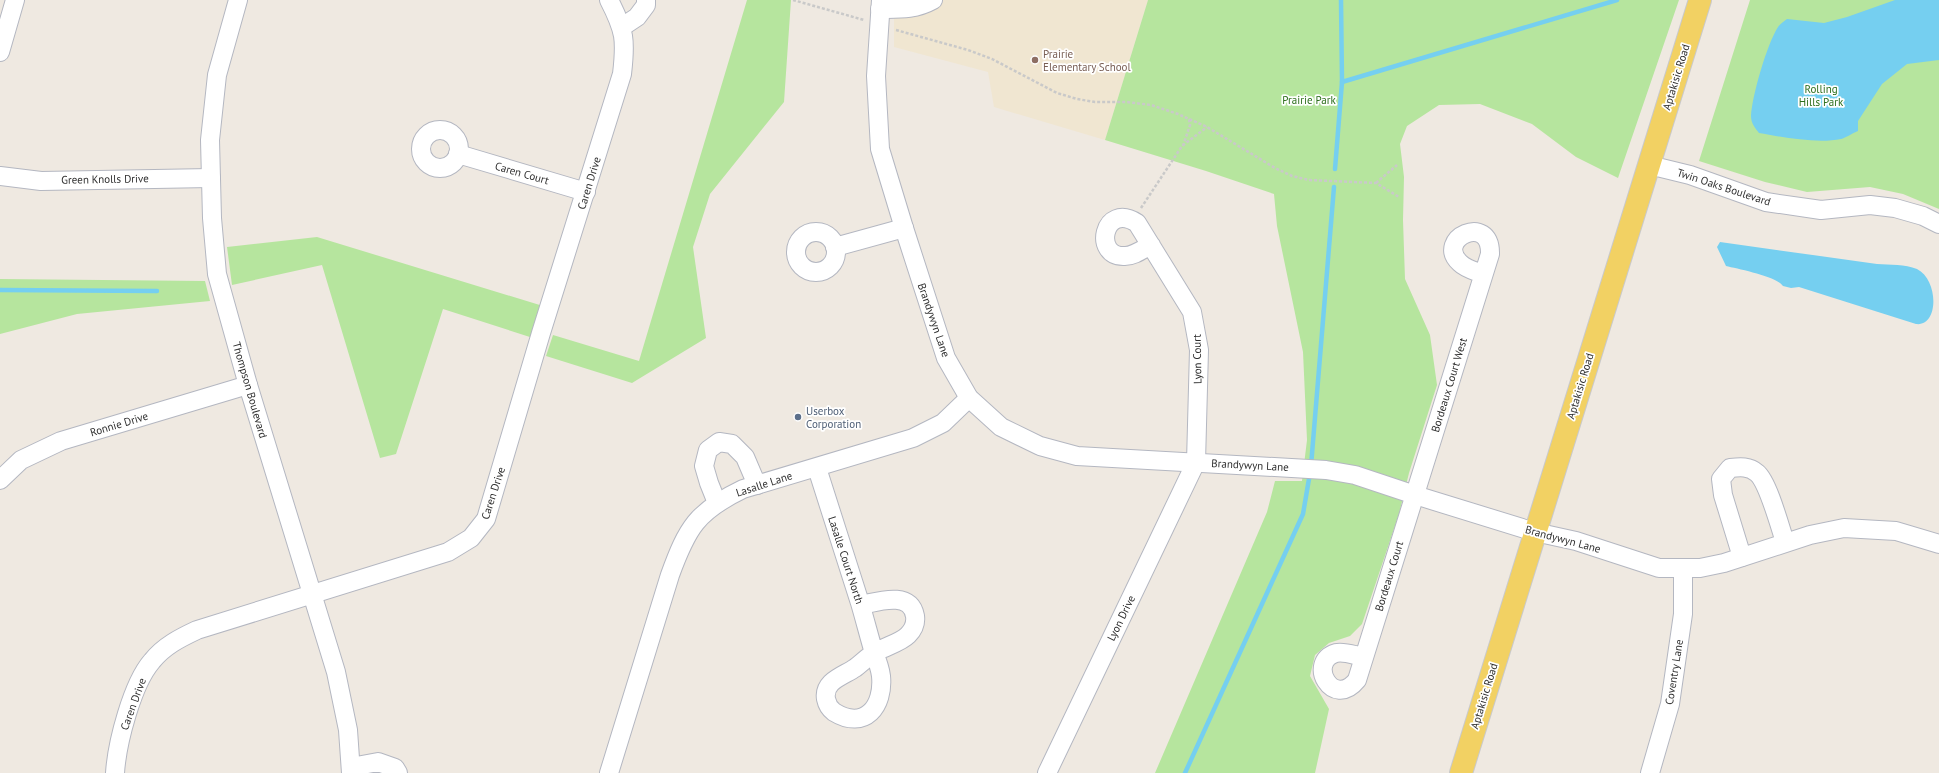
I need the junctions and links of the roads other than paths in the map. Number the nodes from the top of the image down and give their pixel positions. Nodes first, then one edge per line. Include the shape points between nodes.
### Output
1 (15, 0) edge
2 (238, 0) edge
3 (610, 0) edge
4 (646, 0) edge
5 (933, 0) edge
6 (1700, 0) edge
7 (880, 11) edge
8 (622, 27) junction
9 (0, 52) edge
10 (458, 154) dead end
11 (1649, 165) junction
12 (0, 176) edge
13 (211, 178) junction
14 (586, 192) junction
15 (1939, 224) edge
16 (904, 228) junction
17 (1151, 245) junction
18 (834, 247) dead end
19 (1483, 274) dead end
20 (248, 385) junction
21 (969, 398) junction
22 (1196, 462) junction
23 (817, 468) junction
24 (0, 480) edge
25 (758, 485) junction
26 (1415, 495) junction
27 (717, 502) junction
28 (1535, 532) junction
29 (1785, 542) junction
30 (1939, 544) edge
31 (1742, 556) junction
32 (1683, 569) junction
33 (311, 594) junction
34 (860, 605) junction
35 (1364, 658) dead end
36 (351, 770) edge
37 (115, 773) edge
38 (398, 773) edge
39 (609, 773) edge
40 (1047, 773) edge
41 (1461, 773) edge
42 (1650, 773) edge

1 - 9 street
2 - 13 street, Thompson Boulevard via 217,75 210,140
3 - 8 street, Caren Drive
4 - 8 street via 646,6 637,17
5 - 7 street via 921,7
6 - 11 main road, Aptakisic Road
7 - 16 street, Brandywyn Lane via 876,76 880,149
8 - 14 street, Caren Drive via 625,46 622,74
10 - 14 street, Caren Court
11 - 15 street, Twin Oaks Boulevard via 1690,175 1766,202 1821,210 1870,205 1895,208 1923,216
11 - 28 main road, Aptakisic Road
12 - 13 street, Green Knolls Drive via 41,180
13 - 20 street, Thompson Boulevard via 217,274
14 - 33 street, Caren Drive via 486,519 471,538 448,552
16 - 18 street
16 - 21 street, Brandywyn Lane via 946,358
17 - 17 street, Lyon Court via 1133,220 1119,218 1109,225 1104,236 1108,249 1119,256 1126,256
17 - 22 street, Lyon Court via 1192,312 1197,331 1199,350
19 - 26 street, Bordeaux Court West
20 - 24 street, Ronnie Drive via 60,441 22,460
20 - 33 street, Thompson Boulevard
21 - 22 street, Brandywyn Lane via 1001,427 1040,446 1077,456 1154,462
21 - 23 street, Lasalle Lane via 943,423 913,438
22 - 26 street, Brandywyn Lane via 1326,470 1355,475
22 - 40 street, Lyon Drive
23 - 25 street, Lasalle Lane
23 - 34 street, Lasalle Court North
25 - 27 street, Lasalle Lane via 743,489
25 - 27 street via 745,458 732,444 719,442 708,450 704,466
26 - 28 street, Brandywyn Lane
26 - 35 street, Bordeaux Court
27 - 39 street, Lasalle Lane via 699,517 681,544
28 - 32 street, Brandywyn Lane via 1576,541 1659,568
28 - 41 main road, Aptakisic Road
29 - 30 street, Brandywyn Lane via 1810,534 1856,528 1896,531
29 - 31 street, Brandywyn Lane
29 - 31 street via 1766,488 1757,473 1743,466 1730,468 1721,479 1723,495
31 - 32 street, Brandywyn Lane via 1724,563
32 - 42 street, Coventry Lane via 1683,614 1670,704
33 - 36 street, Thompson Boulevard via 336,672 348,730
33 - 37 street, Caren Drive via 197,630 170,643 151,661 138,683 117,752
34 - 34 street, Lasalle Court North via 874,652 909,634 915,622 914,613 909,605 898,599
36 - 38 street via 378,762 395,768

